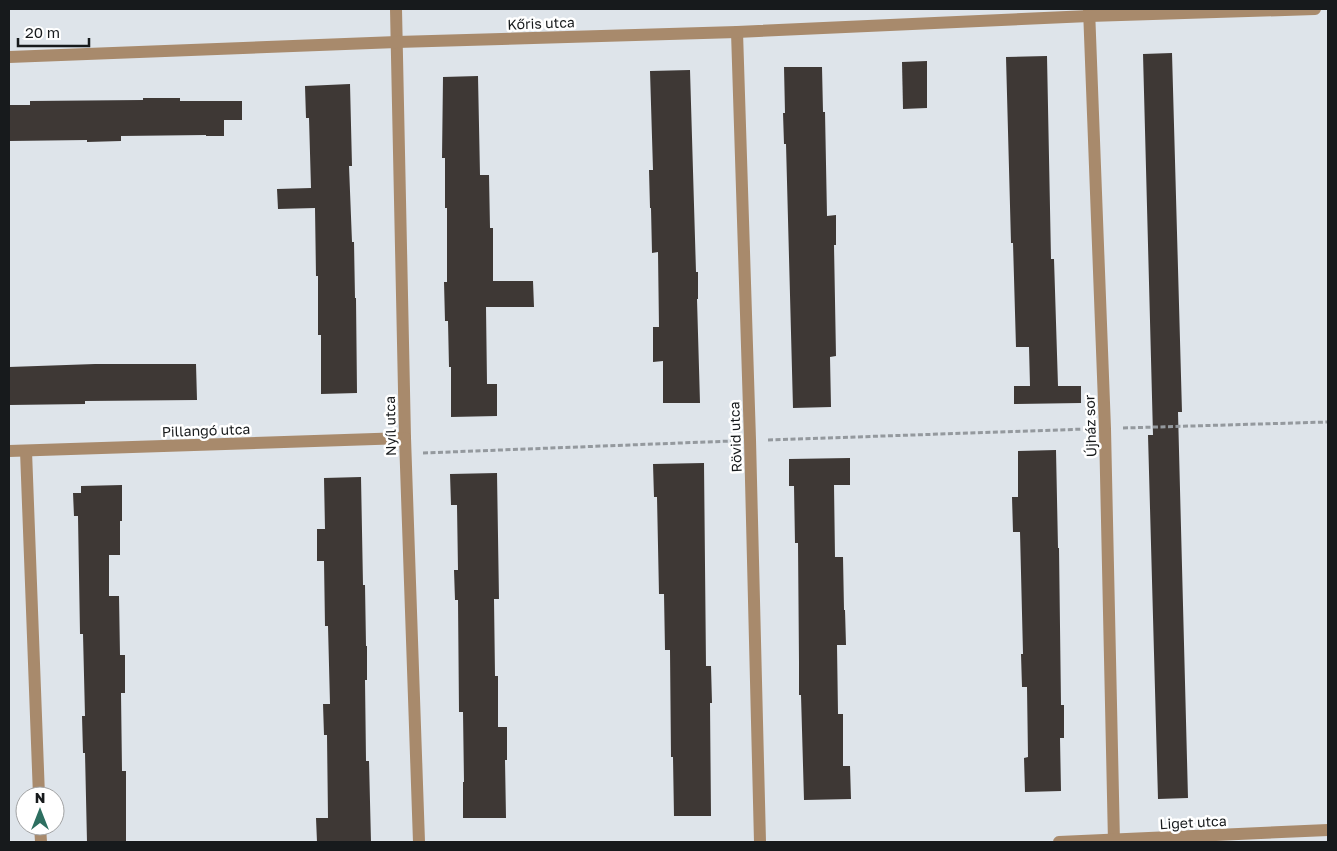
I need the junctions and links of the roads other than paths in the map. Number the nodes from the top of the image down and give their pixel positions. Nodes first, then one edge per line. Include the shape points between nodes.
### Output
1 (396, 9) edge
2 (1315, 9) edge
3 (1089, 13) edge
4 (737, 32) junction
5 (397, 42) junction
6 (9, 57) edge
7 (405, 438) junction
8 (26, 451) junction
9 (9, 452) edge
10 (39, 786) edge
11 (1328, 830) edge
12 (1114, 841) edge
13 (419, 842) edge
14 (760, 842) edge
15 (1059, 842) edge

1 - 5 street, Nyíl utca
2 - 3 street, Kőris utca
3 - 4 street, Kőris utca
3 - 12 street, Újház sor via 1106,428
4 - 5 street, Kőris utca
4 - 14 street, Rövid utca
5 - 6 street, Kőris utca
5 - 7 street, Nyíl utca
7 - 8 street, Pillangó utca
7 - 13 street, Nyíl utca
8 - 9 street, Pillangó utca
8 - 10 street
11 - 12 street, Liget utca
12 - 15 street, Liget utca

